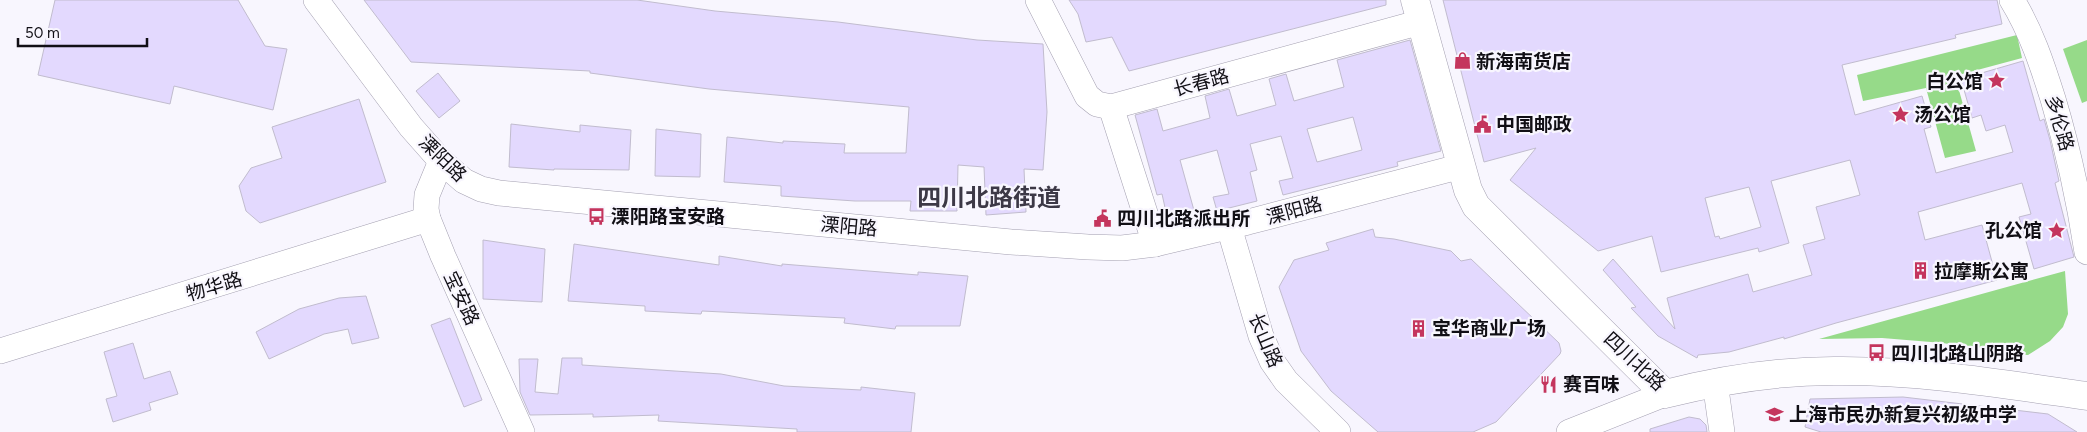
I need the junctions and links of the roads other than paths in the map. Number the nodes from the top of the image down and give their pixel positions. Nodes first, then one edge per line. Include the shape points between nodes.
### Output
1 (316, 0) edge
2 (1038, 0) edge
3 (2012, 0) edge
4 (1418, 11) edge
5 (1111, 107) junction
6 (441, 161) junction
7 (1462, 166) junction
8 (428, 219) junction
9 (1228, 227) junction
10 (1154, 244) junction
11 (2087, 252) edge
12 (0, 351) edge
13 (1715, 382) junction
14 (1665, 394) junction
15 (2087, 396) edge
16 (522, 432) edge
17 (1338, 432) edge
18 (1569, 432) edge
19 (1722, 432) edge

1 - 6 street, 溧阳路 via 411,127
2 - 5 street via 1087,96 1097,104
3 - 11 street, 多伦路 via 2034,41 2065,137
4 - 5 street, 长春路
4 - 7 main road, 四川北路
5 - 10 street
6 - 8 street, 宝安路 via 426,195
6 - 10 street, 溧阳路 via 464,181 499,193 1011,242 1122,248
7 - 9 street, 溧阳路
7 - 14 main road, 四川北路 via 1476,206
8 - 12 street, 物华路
8 - 16 street, 宝安路
9 - 10 street, 溧阳路
9 - 17 street, 长山路 via 1260,336 1272,361 1286,381
13 - 14 main road, 四川北路
13 - 15 main road, 四川北路 via 1766,375 1852,372 1969,379
13 - 19 street
14 - 18 street

